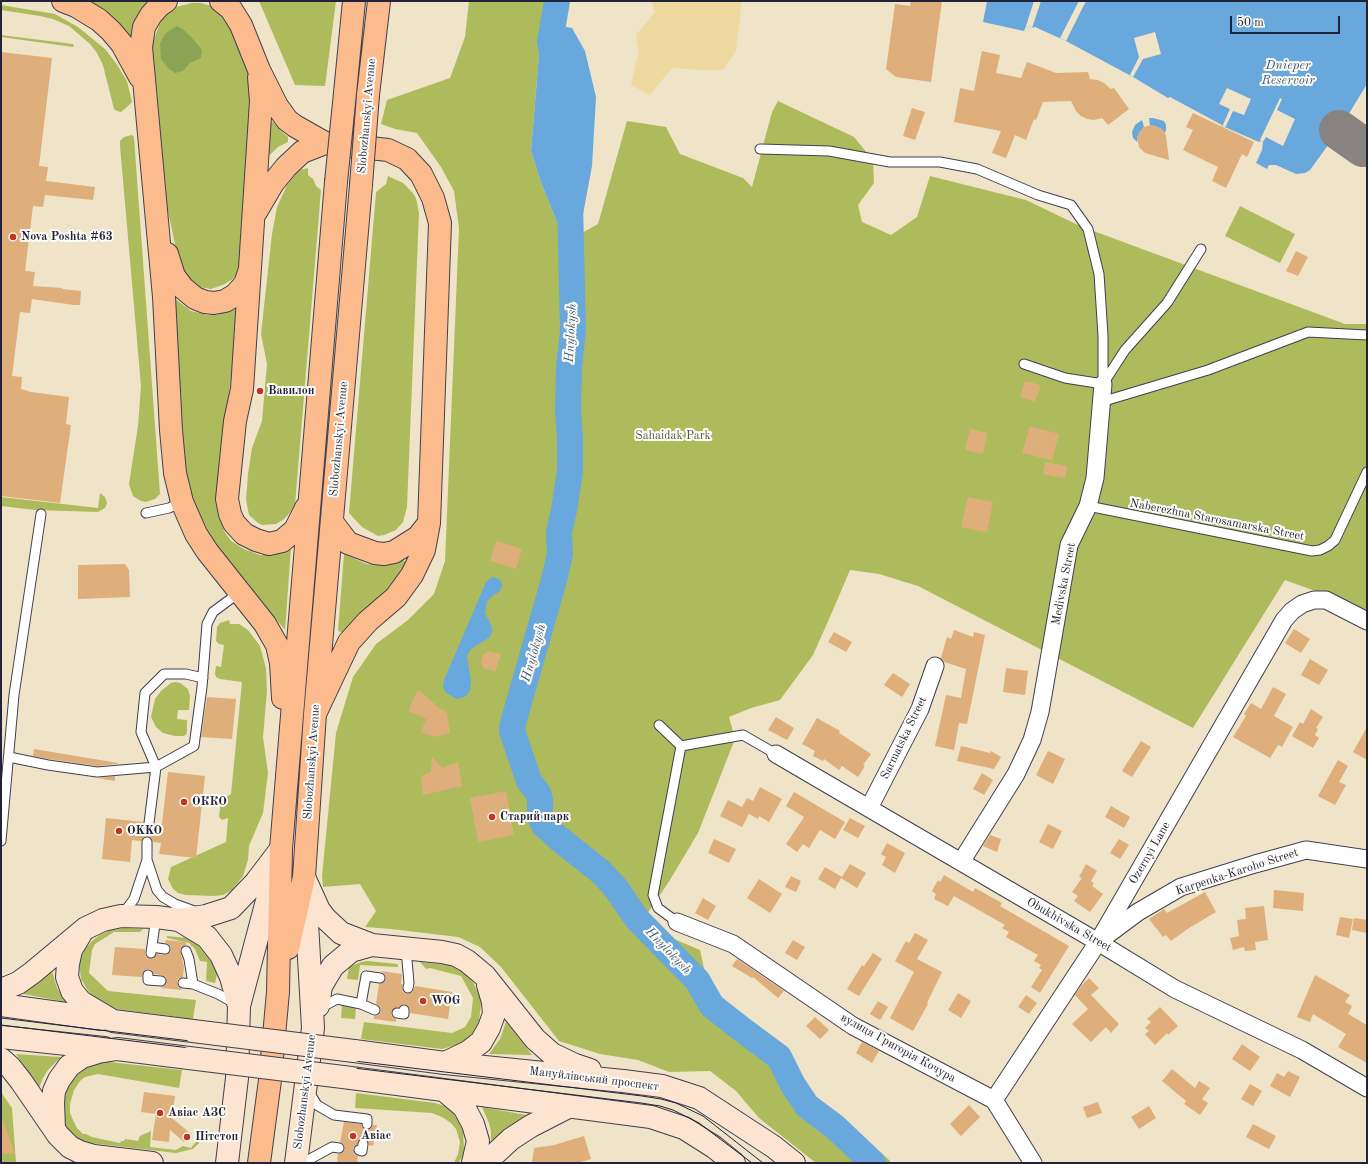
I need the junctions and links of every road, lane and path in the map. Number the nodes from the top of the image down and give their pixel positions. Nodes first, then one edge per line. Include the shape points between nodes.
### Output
1 (63, 1) edge
2 (166, 1) edge
3 (221, 1) edge
4 (354, 1) edge
5 (379, 1) edge
6 (258, 70) junction
7 (145, 87) junction
8 (325, 143) junction
9 (760, 149) dead end
10 (254, 216) junction
11 (157, 217) junction
12 (1201, 248) dead end
13 (250, 269) junction
14 (1367, 335) edge
15 (1024, 364) dead end
16 (1103, 384) junction
17 (1102, 402) junction
18 (1367, 472) edge
19 (310, 496) junction
20 (182, 502) junction
21 (1088, 506) junction
22 (146, 513) dead end
23 (41, 514) dead end
24 (332, 522) junction
25 (429, 523) junction
26 (240, 592) junction
27 (1367, 621) edge
28 (935, 666) dead end
29 (203, 678) junction
30 (315, 714) junction
31 (659, 725) dead end
32 (681, 746) junction
33 (776, 754) joint
34 (9, 756) junction
35 (156, 767) junction
36 (288, 774) junction
37 (869, 808) junction
38 (149, 823) dead end
39 (1, 840) edge
40 (147, 842) dead end
41 (281, 849) junction
42 (1367, 859) edge
43 (147, 860) junction
44 (962, 862) junction
45 (304, 877) junction
46 (121, 916) junction
47 (206, 916) junction
48 (156, 917) junction
49 (179, 920) junction
50 (677, 922) joint
51 (86, 928) junction
52 (1098, 942) junction
53 (372, 945) junction
54 (165, 949) dead end
55 (406, 949) junction
56 (186, 950) dead end
57 (148, 975) dead end
58 (484, 976) junction
59 (380, 978) dead end
60 (161, 981) dead end
61 (183, 983) dead end
62 (193, 984) junction
63 (406, 984) dead end
64 (1, 990) edge
65 (278, 992) junction
66 (361, 1004) junction
67 (1, 1005) edge
68 (239, 1006) junction
69 (375, 1010) dead end
70 (113, 1021) junction
71 (313, 1028) junction
72 (1, 1037) edge
73 (117, 1049) junction
74 (1, 1059) edge
75 (445, 1063) junction
76 (623, 1081) junction
77 (306, 1086) junction
78 (1367, 1088) edge
79 (444, 1090) junction
80 (994, 1100) junction
81 (568, 1107) junction
82 (367, 1124) dead end
83 (54, 1128) junction
84 (339, 1148) dead end
85 (152, 1163) edge
86 (227, 1163) edge
87 (259, 1163) edge
88 (296, 1163) edge
89 (308, 1163) edge
90 (473, 1163) edge
91 (485, 1163) edge
92 (734, 1163) edge
93 (794, 1163) edge
94 (1033, 1163) edge

1 - 7 main road via 99,20 112,31 122,44
2 - 7 main road via 151,15 144,27 141,47
3 - 6 main road via 231,9 241,25
4 - 19 main road, Slobozhanskyi Avenue, bridge
5 - 24 main road, Slobozhanskyi Avenue, bridge via 368,95
6 - 8 main road via 287,120
6 - 10 main road via 261,101
7 - 11 main road via 142,117
8 - 10 main road via 302,152 286,167 273,183
8 - 25 main road via 388,150 407,159 421,174 433,198 440,223
9 - 16 lane via 829,152 890,162 940,162 977,169 1038,195 1071,205 1088,229 1099,274
10 - 13 main road
11 - 13 main road via 174,276 183,288 196,298 204,302 225,301 245,284
11 - 20 main road via 171,430 175,473
12 - 16 lane via 1167,303 1126,350
13 - 19 main road via 242,390 235,421 228,482 227,500 230,514 244,534 269,544 282,541 295,530
14 - 17 lane via 1308,332 1208,370
15 - 16 lane via 1065,378
16 - 17 street, Medivska Street
17 - 21 street, Medivska Street via 1095,478
18 - 21 lane, Naberezhna Starosamarska Street via 1335,540 1324,548 1312,551
19 - 36 main road, Slobozhanskyi Avenue
20 - 22 lane
20 - 26 main road via 196,534
21 - 44 street, Medivska Street via 1069,545 1040,712 1032,740 1016,774
23 - 34 lane via 14,695
24 - 25 main road via 348,543 384,554 398,550 418,537
24 - 30 main road, Slobozhanskyi Avenue
25 - 30 main road via 424,550 412,575 396,597 368,621 350,642
26 - 29 lane via 213,612 207,624
26 - 36 main road via 265,624 277,645 282,675
27 - 52 street, Ozernyi Lane via 1326,600 1302,604 1284,620
28 - 37 street, Sarmatska Street via 920,709
29 - 35 lane via 194,746
29 - 35 lane via 186,674 164,674 145,694 141,732
30 - 45 main road, Slobozhanskyi Avenue
31 - 32 lane
32 - 33 lane via 743,735
32 - 50 lane via 653,895 658,908
33 - 37 street, Obukhivska Street
34 - 35 lane via 97,772
34 - 39 lane
35 - 38 lane
36 - 41 main road, Slobozhanskyi Avenue
37 - 44 street, Obukhivska Street
40 - 43 lane
41 - 47 main road via 256,882 231,908
41 - 65 main road, Slobozhanskyi Avenue
41 - 68 main road, Slobozhanskyi Avenue
42 - 52 street, Karpenka-Karoho Street via 1306,850 1255,864 1181,887 1138,912
43 - 46 lane via 134,899
43 - 47 lane via 157,890 163,897
44 - 52 street, Obukhivska Street
45 - 53 main road via 325,918 341,933
45 - 65 main road, Slobozhanskyi Avenue
45 - 71 main road, Slobozhanskyi Avenue
46 - 48 main road
46 - 51 main road via 103,920
47 - 49 main road
48 - 49 main road
48 - 54 lane via 151,950
49 - 68 main road via 207,937 221,955 231,977
50 - 80 street, вулиця Григорія Кочура via 733,944 853,1026
51 - 64 main road via 32,973
51 - 70 main road via 71,950 67,976 72,991 81,1002
52 - 78 street, Obukhivska Street via 1176,989 1302,1050
52 - 80 street, Ozernyi Lane
53 - 55 main road
53 - 71 main road via 351,951 333,966 321,986
55 - 58 main road via 456,955
55 - 63 lane
56 - 62 lane
57 - 60 lane via 148,980
58 - 75 main road via 493,1002 494,1014 489,1028 481,1042 468,1052
58 - 76 main road via 526,1030 552,1054 575,1065
59 - 66 lane via 366,976
61 - 62 lane
62 - 68 lane
65 - 87 main road, Slobozhanskyi Avenue
66 - 69 lane
66 - 71 lane via 337,999 322,1007
67 - 70 main road, Мануйлівський проспект
68 - 86 main road, Slobozhanskyi Avenue via 237,1078
70 - 75 main road, Мануйлівський проспект, bridge
71 - 77 main road, Slobozhanskyi Avenue
72 - 73 main road
73 - 79 main road, bridge
73 - 83 main road via 82,1057 69,1066 54,1091
74 - 83 main road via 21,1081
75 - 76 main road, Мануйлівський проспект
76 - 93 main road, Мануйлівський проспект via 662,1086 699,1098
77 - 82 lane via 317,1105 334,1115 367,1120
77 - 88 main road, Slobozhanskyi Avenue
79 - 81 main road
79 - 90 main road via 464,1107 473,1124 478,1141
80 - 94 street
81 - 91 main road via 511,1139
81 - 92 main road via 651,1117 684,1128
83 - 85 main road via 64,1141 80,1152
84 - 89 lane via 332,1147 310,1159

